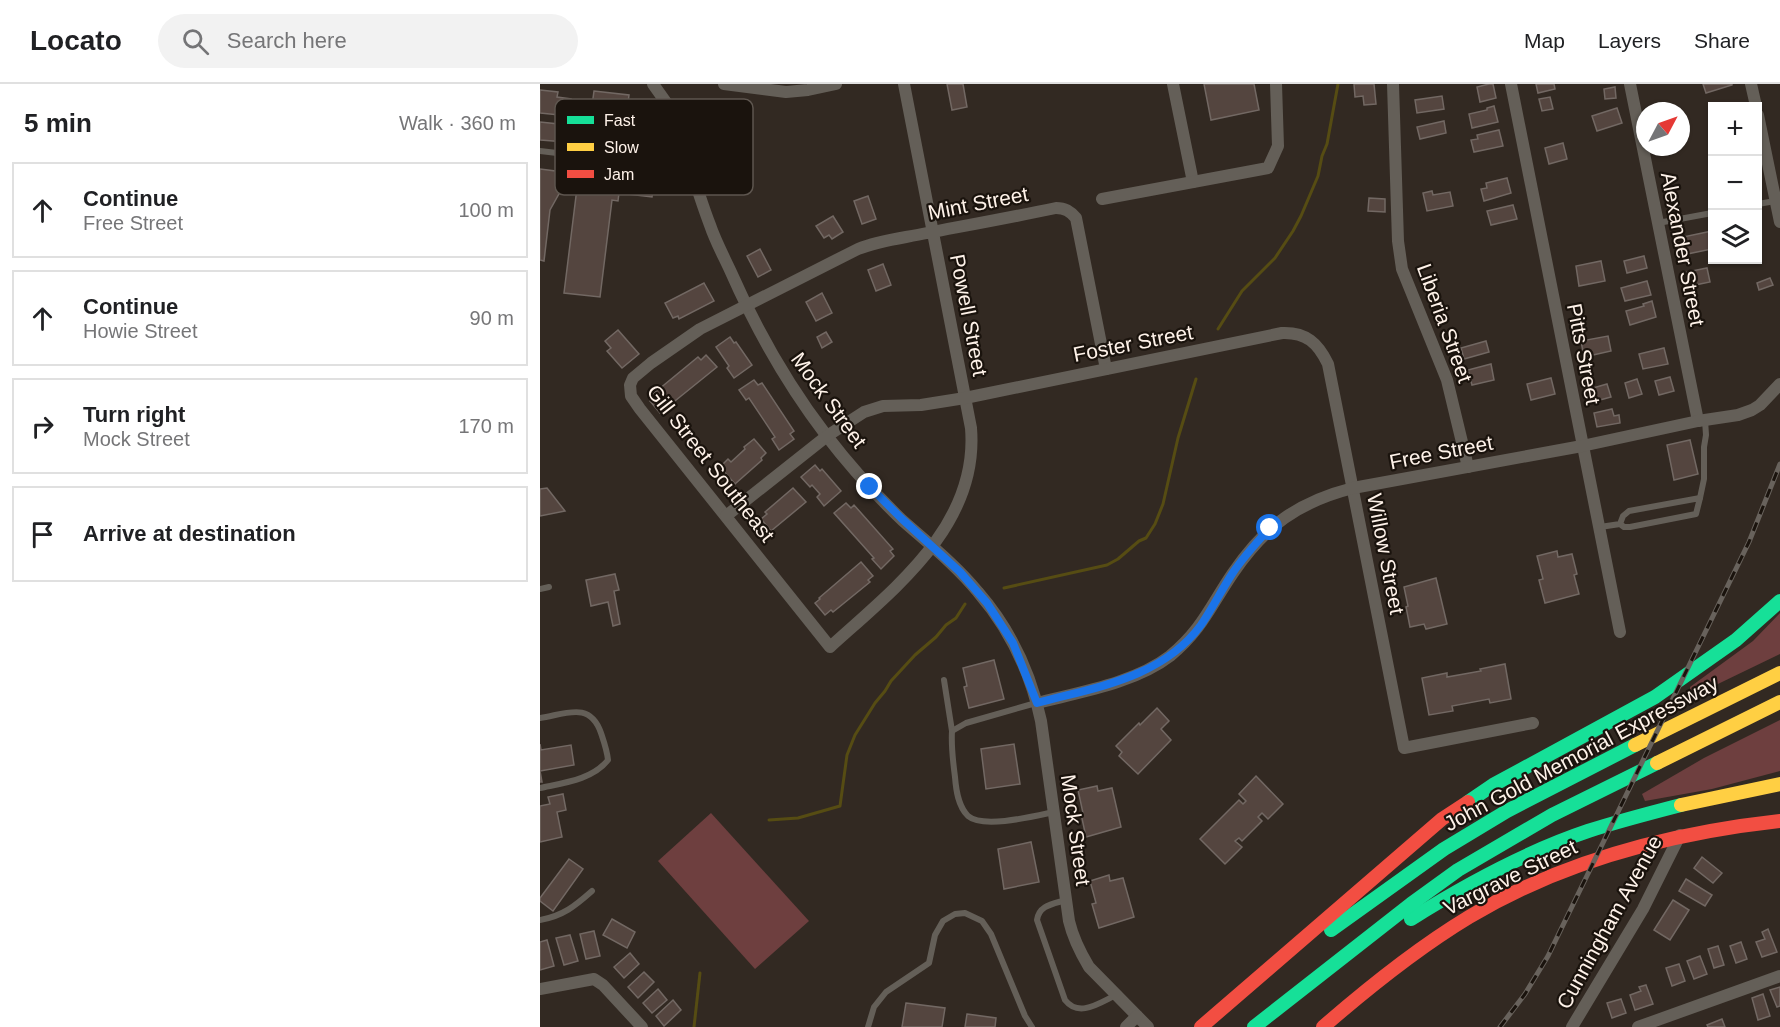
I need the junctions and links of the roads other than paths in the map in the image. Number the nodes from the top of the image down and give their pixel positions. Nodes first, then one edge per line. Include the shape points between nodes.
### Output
1 (653, 84) edge
2 (724, 84) edge
3 (836, 84) edge
4 (904, 84) edge
5 (1173, 84) edge
6 (1276, 84) edge
7 (1393, 84) edge
8 (1511, 84) edge
9 (1630, 84) edge
10 (1751, 84) edge
11 (664, 99) edge
12 (1755, 102) edge
13 (1762, 134) edge
14 (540, 151) edge
15 (555, 153) edge
16 (1193, 183) junction
17 (700, 195) edge
18 (1102, 199) dead end
19 (1776, 201) junction
20 (1762, 203) edge
21 (1708, 214) edge
22 (1780, 222) edge
23 (1658, 223) junction
24 (932, 232) junction
25 (746, 307) junction
26 (1308, 339) joint
27 (1106, 369) junction
28 (1780, 384) edge
29 (965, 398) junction
30 (1702, 420) junction
31 (827, 436) junction
32 (1582, 446) junction
33 (1468, 467) junction
34 (1353, 488) junction
35 (1700, 498) junction
36 (726, 516) junction
37 (1620, 524) junction
38 (1599, 527) junction
39 (932, 547) junction
40 (549, 587) dead end
41 (540, 589) edge
42 (1780, 601) edge
43 (1620, 632) dead end
44 (830, 646) joint
45 (1780, 673) edge
46 (944, 680) dead end
47 (1780, 702) edge
48 (1037, 703) junction
49 (540, 718) edge
50 (1533, 723) dead end
51 (952, 731) junction
52 (1780, 784) edge
53 (540, 788) edge
54 (1054, 812) junction
55 (1780, 820) edge
56 (1680, 835) junction
57 (592, 891) dead end
58 (1066, 900) junction
59 (540, 920) edge
60 (1780, 976) edge
61 (1312, 982) junction
62 (540, 989) edge
63 (1116, 995) junction
64 (1137, 1016) junction
65 (642, 1027) edge
66 (868, 1027) edge
67 (1032, 1027) edge
68 (1126, 1027) edge
69 (1148, 1027) edge
70 (1202, 1027) edge
71 (1254, 1027) edge
72 (1323, 1027) edge
73 (1572, 1027) edge
74 (1638, 1027) edge

1 - 11 street, Mock Street
2 - 3 street via 786,92
4 - 24 street, Powell Street
5 - 16 street
6 - 16 street via 1278,146 1268,168
7 - 33 street, Liberia Street via 1402,269 1447,380
8 - 32 street, Pitts Street
9 - 23 street, Alexander Street
10 - 12 street
13 - 19 street
14 - 15 lane
16 - 18 street
17 - 25 street, Mock Street
19 - 20 lane
19 - 22 street
21 - 23 lane
23 - 30 street, Alexander Street
24 - 25 street, Mint Street via 858,249
24 - 27 street, Mint Street via 1056,208 1072,212
24 - 29 street, Powell Street
25 - 31 street, Mock Street via 782,371
25 - 36 street, Gill Street Southeast via 700,329 667,351 638,373 630,385 631,396 640,409
26 - 27 street, Foster Street via 1282,333
26 - 34 street, Willow Street via 1319,347 1328,364
27 - 29 street, Foster Street
28 - 30 street, Free Street via 1752,410
29 - 31 street, Foster Street via 883,406 864,412
29 - 39 street, Powell Street via 972,443 968,479 954,514
30 - 32 street, Free Street
30 - 35 lane via 1706,435
31 - 36 street, Foster Street
31 - 39 street, Mock Street via 870,487
32 - 33 street, Free Street
32 - 38 street, Pitts Street
33 - 34 street, Free Street
34 - 48 street, Free Street via 1301,507 1270,528 1232,573 1200,626 1167,658 1122,680
34 - 50 street, Willow Street via 1404,748
35 - 37 lane via 1629,511
35 - 37 lane via 1696,514 1630,527
36 - 44 street, Gill Street Southeast
37 - 38 lane
38 - 43 street, Pitts Street
39 - 44 street, Powell Street
39 - 48 street, Mock Street via 978,591 999,619
40 - 41 lane
42 - 70 main road via 1736,640 1656,697 1493,785 1442,819
45 - 70 main road, John Gold Memorial Expressway via 1540,793 1460,839
46 - 51 lane
47 - 61 main road, John Gold Memorial Expressway via 1489,851 1410,904
48 - 51 lane via 966,723
48 - 54 street, Mock Street
49 - 53 lane via 580,711 589,714 597,721 608,760 572,782
51 - 54 lane via 957,798 968,816 1000,822
52 - 61 main road via 1647,814 1551,845 1457,891
54 - 58 street, Mock Street
55 - 56 main road, Vargrave Street
56 - 72 main road, Vargrave Street via 1577,866 1483,909 1390,970
56 - 73 street, Cunningham Avenue via 1643,909
57 - 59 lane via 557,917
58 - 63 street, Mock Street via 1082,955
58 - 63 lane via 1043,907 1037,920 1065,1000 1077,1009 1086,1009
60 - 74 street
61 - 71 main road, John Gold Memorial Expressway
62 - 65 street via 594,979
63 - 64 street, Mock Street
64 - 68 street
64 - 69 street, Mock Street
66 - 67 lane via 874,1007 886,992 929,963 935,935 943,921 965,913 982,921 991,934

